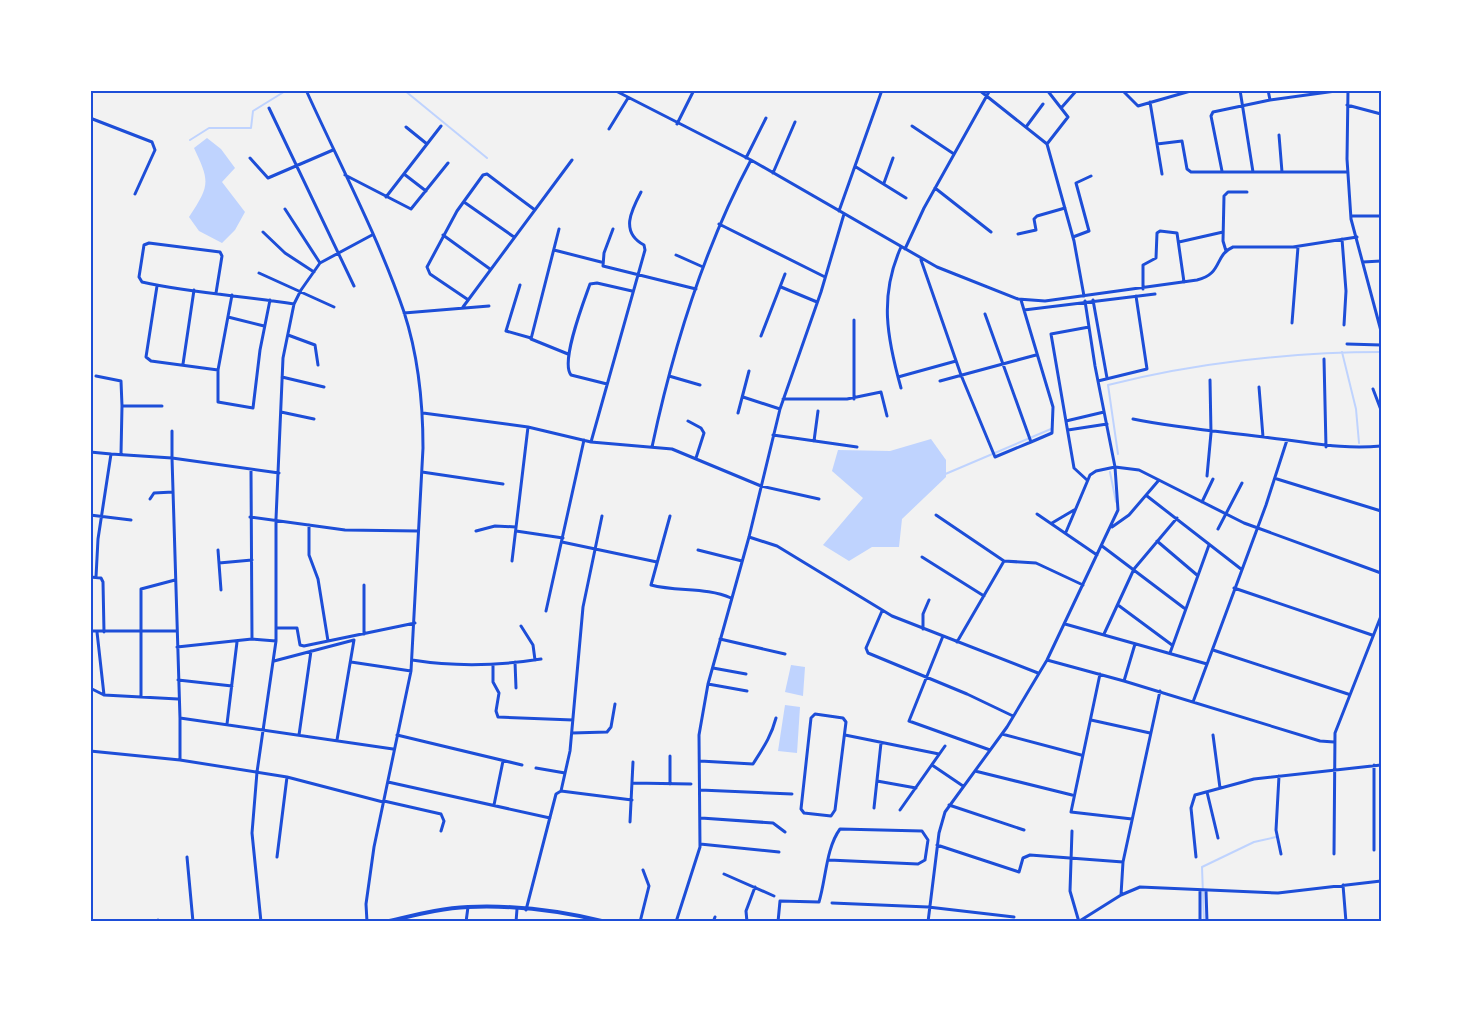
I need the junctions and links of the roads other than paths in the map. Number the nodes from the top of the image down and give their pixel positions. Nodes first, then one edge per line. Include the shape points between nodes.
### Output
1 (306, 90) edge
2 (614, 90) edge
3 (694, 90) edge
4 (882, 90) edge
5 (980, 90) edge
6 (990, 90) edge
7 (1047, 90) edge
8 (1077, 90) edge
9 (1122, 90) edge
10 (1194, 90) edge
11 (1240, 90) edge
12 (1268, 90) edge
13 (1343, 90) edge
14 (1348, 90) edge
15 (1178, 92) edge
16 (987, 95) junction
17 (628, 98) junction
18 (1270, 100) junction
19 (1150, 102) junction
20 (1043, 104) dead end
21 (1347, 105) junction
22 (1243, 106) junction
23 (1062, 107) junction
24 (269, 108) dead end
25 (1381, 114) edge
26 (90, 118) edge
27 (766, 118) dead end
28 (795, 122) dead end
29 (677, 124) junction
30 (441, 126) dead end
31 (912, 126) dead end
32 (406, 127) dead end
33 (1026, 127) junction
34 (609, 129) dead end
35 (1279, 135) dead end
36 (427, 144) junction
37 (1047, 144) junction
38 (1157, 144) junction
39 (333, 150) junction
40 (954, 154) junction
41 (250, 158) dead end
42 (746, 158) junction
43 (893, 158) dead end
44 (572, 160) dead end
45 (751, 160) junction
46 (448, 163) dead end
47 (296, 166) junction
48 (856, 167) junction
49 (1222, 171) junction
50 (773, 172) junction
51 (1253, 172) junction
52 (1282, 172) junction
53 (1348, 172) junction
54 (404, 174) junction
55 (1162, 174) dead end
56 (344, 175) junction
57 (1091, 176) dead end
58 (884, 183) junction
59 (935, 188) junction
60 (426, 191) junction
61 (640, 192) dead end
62 (1247, 192) dead end
63 (135, 194) dead end
64 (386, 197) junction
65 (906, 198) dead end
66 (463, 202) junction
67 (1065, 208) junction
68 (285, 209) dead end
69 (535, 210) junction
70 (839, 211) junction
71 (844, 214) junction
72 (1351, 216) junction
73 (1381, 216) edge
74 (719, 224) junction
75 (559, 229) dead end
76 (613, 229) dead end
77 (263, 232) dead end
78 (991, 232) dead end
79 (1223, 232) junction
80 (1018, 234) dead end
81 (372, 235) junction
82 (443, 235) junction
83 (514, 237) junction
84 (1073, 237) junction
85 (1357, 237) junction
86 (1342, 239) junction
87 (1179, 242) junction
88 (1298, 246) junction
89 (903, 248) junction
90 (554, 250) junction
91 (1226, 251) junction
92 (337, 254) junction
93 (676, 255) dead end
94 (921, 260) junction
95 (1381, 261) edge
96 (1363, 262) junction
97 (320, 263) junction
98 (602, 263) junction
99 (703, 267) junction
100 (490, 269) junction
101 (314, 272) junction
102 (259, 273) dead end
103 (638, 274) junction
104 (785, 274) dead end
105 (826, 277) junction
106 (1184, 282) junction
107 (157, 285) junction
108 (520, 285) dead end
109 (354, 286) dead end
110 (781, 287) junction
111 (696, 289) junction
112 (1143, 289) junction
113 (194, 290) junction
114 (301, 290) junction
115 (632, 291) junction
116 (216, 293) junction
117 (1155, 294) dead end
118 (232, 295) junction
119 (1093, 295) junction
120 (1084, 296) junction
121 (1136, 296) junction
122 (467, 299) junction
123 (270, 300) junction
124 (1022, 300) junction
125 (1093, 300) junction
126 (1085, 301) junction
127 (817, 302) junction
128 (294, 304) junction
129 (489, 306) dead end
130 (334, 307) dead end
131 (463, 307) junction
132 (1024, 310) junction
133 (404, 313) junction
134 (985, 314) dead end
135 (228, 317) junction
136 (854, 320) dead end
137 (1292, 322) dead end
138 (1344, 325) dead end
139 (264, 326) junction
140 (1089, 327) junction
141 (1381, 331) edge
142 (288, 335) junction
143 (762, 336) dead end
144 (531, 338) junction
145 (1347, 344) dead end
146 (1381, 345) edge
147 (568, 354) junction
148 (1037, 355) junction
149 (1324, 359) dead end
150 (956, 361) junction
151 (1004, 363) junction
152 (183, 364) junction
153 (318, 366) dead end
154 (218, 370) junction
155 (749, 371) dead end
156 (961, 375) junction
157 (96, 376) dead end
158 (669, 376) junction
159 (282, 377) junction
160 (898, 377) junction
161 (1107, 378) junction
162 (940, 381) dead end
163 (1098, 381) junction
164 (1210, 381) dead end
165 (607, 384) junction
166 (700, 385) dead end
167 (324, 387) dead end
168 (1259, 387) dead end
169 (901, 388) dead end
170 (1373, 389) dead end
171 (742, 397) junction
172 (783, 399) junction
173 (854, 399) junction
174 (122, 406) junction
175 (162, 406) dead end
176 (780, 409) junction
177 (1381, 410) edge
178 (818, 411) dead end
179 (280, 412) junction
180 (423, 413) junction
181 (738, 413) dead end
182 (1105, 414) junction
183 (887, 416) dead end
184 (314, 419) dead end
185 (1133, 419) dead end
186 (688, 421) dead end
187 (1066, 422) junction
188 (1106, 423) junction
189 (528, 427) junction
190 (1067, 430) junction
191 (172, 431) dead end
192 (1211, 433) junction
193 (773, 435) junction
194 (1263, 437) junction
195 (1030, 439) junction
196 (584, 440) junction
197 (1287, 440) junction
198 (814, 441) junction
199 (591, 442) junction
200 (1381, 446) edge
201 (652, 447) junction
202 (857, 447) dead end
203 (1326, 447) junction
204 (90, 452) edge
205 (111, 454) junction
206 (121, 455) junction
207 (172, 458) junction
208 (696, 458) junction
209 (1115, 467) junction
210 (251, 471) junction
211 (422, 472) junction
212 (279, 473) junction
213 (1207, 476) dead end
214 (1276, 478) junction
215 (1213, 479) dead end
216 (1087, 480) junction
217 (1159, 480) junction
218 (1242, 483) dead end
219 (503, 484) dead end
220 (761, 486) junction
221 (173, 492) junction
222 (1147, 496) junction
223 (150, 499) dead end
224 (819, 499) dead end
225 (1202, 502) junction
226 (1076, 510) junction
227 (1381, 511) edge
228 (1037, 514) dead end
229 (90, 515) edge
230 (936, 515) dead end
231 (1227, 515) junction
232 (602, 516) dead end
233 (670, 516) dead end
234 (101, 517) junction
235 (250, 517) junction
236 (1177, 518) junction
237 (276, 519) junction
238 (132, 520) dead end
239 (1052, 523) junction
240 (309, 525) junction
241 (1112, 527) junction
242 (1257, 528) junction
243 (516, 529) junction
244 (1218, 529) dead end
245 (419, 531) junction
246 (476, 531) dead end
247 (1066, 532) junction
248 (749, 537) junction
249 (563, 540) junction
250 (1157, 542) junction
251 (1210, 545) junction
252 (1102, 546) junction
253 (595, 549) junction
254 (218, 550) dead end
255 (698, 550) dead end
256 (1097, 555) junction
257 (922, 557) dead end
258 (252, 561) junction
259 (512, 561) dead end
260 (742, 561) junction
261 (1004, 561) junction
262 (657, 562) junction
263 (219, 563) junction
264 (1134, 569) junction
265 (1241, 569) junction
266 (1381, 573) edge
267 (1197, 575) junction
268 (90, 577) edge
269 (96, 577) junction
270 (175, 580) junction
271 (364, 585) dead end
272 (1083, 585) junction
273 (1234, 588) junction
274 (221, 590) dead end
275 (984, 596) junction
276 (731, 598) junction
277 (929, 600) dead end
278 (1118, 604) junction
279 (1184, 609) junction
280 (546, 611) dead end
281 (882, 611) junction
282 (1381, 616) edge
283 (415, 623) junction
284 (1065, 624) junction
285 (521, 626) dead end
286 (276, 628) junction
287 (923, 629) junction
288 (90, 631) edge
289 (177, 631) junction
290 (98, 632) junction
291 (104, 632) junction
292 (140, 632) junction
293 (364, 634) junction
294 (1104, 634) junction
295 (1372, 635) junction
296 (943, 636) junction
297 (252, 639) junction
298 (720, 639) junction
299 (276, 641) junction
300 (328, 641) junction
301 (237, 642) junction
302 (957, 642) junction
303 (1135, 644) junction
304 (1172, 645) junction
305 (177, 647) junction
306 (1212, 650) junction
307 (311, 651) junction
308 (1170, 653) junction
309 (785, 654) dead end
310 (541, 659) dead end
311 (412, 660) junction
312 (535, 660) junction
313 (1047, 660) junction
314 (274, 661) junction
315 (351, 662) junction
316 (515, 663) junction
317 (1207, 664) junction
318 (493, 665) junction
319 (713, 668) junction
320 (411, 671) junction
321 (1038, 673) junction
322 (746, 674) dead end
323 (1100, 674) junction
324 (925, 676) junction
325 (178, 680) junction
326 (1124, 681) junction
327 (708, 684) junction
328 (232, 686) junction
329 (90, 688) edge
330 (516, 688) dead end
331 (747, 691) dead end
332 (1160, 691) junction
333 (1348, 694) junction
334 (104, 695) junction
335 (141, 696) junction
336 (178, 699) junction
337 (1193, 702) junction
338 (615, 704) dead end
339 (1013, 716) junction
340 (180, 718) junction
341 (776, 718) dead end
342 (573, 720) junction
343 (1091, 720) junction
344 (227, 724) junction
345 (263, 729) junction
346 (572, 733) junction
347 (1150, 733) junction
348 (1002, 734) junction
349 (299, 735) junction
350 (396, 735) junction
351 (845, 735) junction
352 (1213, 735) dead end
353 (337, 740) junction
354 (1334, 742) junction
355 (881, 743) junction
356 (945, 746) dead end
357 (393, 749) junction
358 (990, 750) junction
359 (90, 751) edge
360 (939, 754) junction
361 (1082, 755) junction
362 (670, 756) dead end
363 (180, 760) junction
364 (503, 761) junction
365 (700, 761) junction
366 (633, 762) dead end
367 (522, 765) dead end
368 (932, 765) junction
369 (1374, 765) junction
370 (1381, 765) edge
371 (536, 768) dead end
372 (1336, 770) junction
373 (975, 771) junction
374 (258, 772) junction
375 (565, 773) junction
376 (1279, 776) junction
377 (287, 777) junction
378 (877, 781) junction
379 (387, 782) junction
380 (632, 783) junction
381 (670, 784) junction
382 (691, 784) dead end
383 (963, 786) junction
384 (916, 788) junction
385 (1220, 788) junction
386 (700, 790) junction
387 (561, 791) junction
388 (1208, 792) junction
389 (792, 794) dead end
390 (1072, 795) junction
391 (632, 800) junction
392 (384, 801) junction
393 (494, 805) junction
394 (949, 805) junction
395 (874, 808) dead end
396 (900, 810) dead end
397 (550, 818) junction
398 (701, 818) junction
399 (1132, 819) junction
400 (630, 822) dead end
401 (1024, 830) dead end
402 (441, 831) dead end
403 (1072, 831) dead end
404 (785, 832) dead end
405 (1218, 838) dead end
406 (700, 844) junction
407 (937, 846) junction
408 (1374, 850) dead end
409 (779, 852) dead end
410 (1281, 854) dead end
411 (1334, 854) dead end
412 (187, 857) dead end
413 (277, 857) dead end
414 (1072, 857) junction
415 (1196, 857) dead end
416 (829, 860) junction
417 (1123, 862) junction
418 (643, 870) dead end
419 (724, 874) dead end
420 (1381, 881) edge
421 (1343, 885) junction
422 (755, 887) junction
423 (1202, 891) junction
424 (1120, 895) junction
425 (774, 896) dead end
426 (832, 903) dead end
427 (468, 907) junction
428 (928, 907) junction
429 (517, 909) junction
430 (526, 910) junction
431 (715, 917) dead end
432 (1004, 917) junction
433 (1014, 917) dead end
434 (393, 921) edge
435 (1381, 921) edge
436 (193, 922) edge
437 (261, 922) edge
438 (367, 922) edge
439 (385, 922) edge
440 (466, 922) edge
441 (516, 922) edge
442 (606, 922) edge
443 (640, 922) edge
444 (675, 922) edge
445 (713, 922) edge
446 (747, 922) edge
447 (778, 922) edge
448 (928, 922) edge
449 (1006, 922) edge
450 (1078, 922) edge
451 (1200, 922) edge
452 (1207, 922) edge
453 (1346, 922) edge
454 (1370, 922) edge

1 - 39 street
2 - 17 street
3 - 29 street
4 - 48 street
5 - 16 street
6 - 16 street
7 - 23 street
8 - 23 street
9 - 19 street via 1136,106
10 - 15 street
11 - 22 street
12 - 18 street
13 - 18 street
14 - 21 street
15 - 19 street
16 - 33 street
16 - 40 street
17 - 29 street
17 - 34 street
18 - 22 street
19 - 38 street
20 - 33 street
21 - 25 street
21 - 53 street
22 - 49 street via 1212,114
22 - 51 street
23 - 37 street via 1068,118
24 - 47 street
26 - 63 street via 152,142 155,150
27 - 42 street
28 - 50 street
29 - 42 street
30 - 36 street
31 - 40 street
32 - 36 street
33 - 37 street
35 - 52 street
36 - 54 street
37 - 67 street
38 - 49 street via 1182,141 1188,171
38 - 55 street
39 - 47 street
39 - 56 street
40 - 59 street
41 - 47 street via 268,178
42 - 45 street
43 - 58 street
44 - 69 street
45 - 50 street
45 - 74 street
46 - 60 street
47 - 92 street
48 - 58 street
48 - 70 street
49 - 51 street
50 - 70 street
51 - 52 street
52 - 53 street
53 - 72 street
54 - 60 street
54 - 64 street
56 - 64 street
56 - 81 street
57 - 84 street via 1076,183 1089,231
58 - 65 street
59 - 78 street
59 - 89 street
60 - 64 street via 411,209
61 - 103 street via 629,227 632,237 645,248
62 - 79 street via 1226,193
66 - 69 street via 485,174
66 - 82 street
66 - 83 street
67 - 80 street via 1037,216 1036,230
67 - 84 street
68 - 97 street
69 - 83 street
70 - 71 street
71 - 89 street
71 - 105 street
72 - 73 street
72 - 85 street
74 - 99 street
74 - 105 street
75 - 90 street
76 - 98 street
77 - 101 street
79 - 87 street
79 - 91 street
81 - 92 street
81 - 133 street
82 - 100 street
82 - 122 street via 427,271
83 - 100 street
84 - 120 street
85 - 86 street
85 - 96 street
86 - 88 street
86 - 138 street
87 - 106 street
87 - 112 street via 1175,231 1158,232 1156,258 1143,265
88 - 91 street via 1237,246
88 - 137 street
89 - 94 street
89 - 160 street via 892,266 886,301 886,327
90 - 98 street
90 - 144 street
91 - 106 street via 1210,277
92 - 97 street
92 - 109 street
93 - 99 street
94 - 124 street
94 - 150 street
95 - 96 street
96 - 141 street
97 - 101 street
98 - 103 street
99 - 111 street
100 - 122 street
101 - 114 street
102 - 114 street
103 - 111 street
103 - 115 street
104 - 110 street
105 - 127 street
106 - 112 street
107 - 113 street
107 - 116 street via 140,280 147,244 220,252
107 - 152 street via 146,358
108 - 144 street via 506,331
110 - 127 street
110 - 143 street
111 - 158 street
112 - 119 street
113 - 116 street
113 - 152 street
114 - 128 street
114 - 130 street
115 - 147 street via 591,284
115 - 165 street
116 - 118 street
117 - 121 street
118 - 123 street
118 - 135 street
119 - 120 street
119 - 125 street
120 - 124 street
121 - 125 street
121 - 161 street via 1148,369
122 - 131 street
123 - 128 street
123 - 139 street
124 - 132 street
125 - 126 street
125 - 161 street
126 - 132 street
126 - 140 street
127 - 172 street
128 - 142 street
129 - 131 street
131 - 133 street
132 - 148 street
133 - 180 street
134 - 151 street
135 - 139 street
135 - 154 street
136 - 173 street
139 - 154 street via 254,408 218,402
140 - 163 street
140 - 187 street via 1051,334
142 - 153 street via 315,345
142 - 159 street
144 - 147 street via 534,343
145 - 146 street
147 - 165 street via 567,369 571,375
148 - 151 street
148 - 195 street via 1051,401 1053,428 1050,434
149 - 203 street
150 - 156 street
150 - 160 street
151 - 156 street
151 - 195 street
152 - 154 street
155 - 171 street
156 - 162 street
156 - 195 street via 993,456
157 - 174 street via 121,381
158 - 166 street
158 - 201 street
159 - 167 street
159 - 179 street
160 - 169 street
161 - 163 street
163 - 182 street
164 - 192 street
165 - 199 street
168 - 194 street
170 - 177 street
171 - 176 street
171 - 181 street
172 - 173 street
172 - 176 street
173 - 183 street via 882,393
174 - 175 street
174 - 206 street
176 - 193 street
178 - 198 street
179 - 184 street
179 - 212 street
180 - 189 street
180 - 211 street
182 - 187 street
182 - 188 street
185 - 192 street
186 - 208 street via 704,433
187 - 190 street
188 - 190 street
188 - 209 street
189 - 196 street
189 - 243 street
190 - 216 street via 1074,468
191 - 207 street
192 - 194 street
192 - 213 street
193 - 198 street
193 - 220 street
194 - 197 street
196 - 199 street
196 - 249 street
197 - 203 street
197 - 214 street
198 - 202 street
199 - 201 street
200 - 203 street
201 - 208 street
204 - 205 street
205 - 206 street
205 - 234 street
206 - 207 street
207 - 210 street
207 - 221 street
208 - 220 street
209 - 216 street via 1096,471
209 - 217 street via 1139,470
209 - 241 street via 1119,503
210 - 212 street
210 - 235 street
211 - 219 street
211 - 245 street
212 - 237 street
214 - 227 street
214 - 242 street
215 - 225 street
216 - 226 street
217 - 222 street
217 - 225 street
218 - 231 street
220 - 224 street
220 - 248 street
221 - 223 street via 154,493
221 - 270 street
222 - 236 street
222 - 241 street
225 - 231 street
226 - 239 street
226 - 247 street
228 - 239 street
229 - 234 street
230 - 261 street
231 - 242 street
231 - 244 street
232 - 253 street
233 - 262 street
234 - 238 street
234 - 269 street
235 - 237 street
235 - 258 street
236 - 250 street
236 - 251 street
237 - 240 street
237 - 286 street
239 - 247 street
240 - 245 street via 353,531
240 - 300 street via 309,555 320,584
241 - 252 street
242 - 265 street
242 - 266 street
243 - 246 street via 495,526
243 - 249 street
243 - 259 street
245 - 283 street
247 - 256 street
248 - 260 street
248 - 281 street via 777,546
249 - 253 street
249 - 280 street
250 - 264 street
250 - 267 street
251 - 265 street
251 - 267 street
252 - 256 street
252 - 264 street
253 - 262 street
253 - 342 street via 583,608
254 - 263 street
255 - 260 street
256 - 272 street
257 - 275 street
258 - 263 street
258 - 297 street
260 - 276 street
261 - 272 street via 1036,562
261 - 275 street
262 - 276 street via 651,585 676,591 716,592
263 - 274 street
264 - 278 street
264 - 279 street
265 - 273 street
267 - 279 street
268 - 269 street
269 - 291 street via 103,582
270 - 289 street
270 - 292 street via 141,589
271 - 293 street
272 - 284 street
273 - 295 street
273 - 306 street
275 - 302 street
276 - 298 street
277 - 287 street via 923,614
278 - 294 street
278 - 304 street
279 - 304 street
281 - 287 street
281 - 324 street via 867,652
282 - 295 street
283 - 293 street
283 - 311 street
284 - 294 street
284 - 313 street
285 - 312 street via 533,645
286 - 299 street
286 - 300 street via 297,628 300,645 304,646
287 - 296 street
288 - 290 street
289 - 292 street
289 - 305 street
290 - 291 street
290 - 334 street
291 - 292 street
292 - 335 street
293 - 300 street
294 - 303 street
295 - 333 street
296 - 302 street
296 - 324 street
297 - 299 street
297 - 301 street
298 - 309 street
298 - 319 street
299 - 314 street
301 - 305 street
301 - 328 street
302 - 321 street
303 - 308 street
303 - 326 street
304 - 308 street
305 - 325 street
306 - 317 street
306 - 333 street
307 - 314 street
307 - 315 street via 354,640
307 - 349 street
308 - 317 street
310 - 312 street
311 - 318 street
311 - 320 street
312 - 316 street
313 - 321 street
313 - 323 street
314 - 345 street
315 - 320 street
315 - 353 street
316 - 318 street
316 - 330 street
317 - 337 street
318 - 342 street via 493,682 499,693 498,717
319 - 322 street
319 - 327 street
320 - 350 street
321 - 339 street
323 - 326 street
323 - 343 street
324 - 339 street
324 - 358 street via 910,722
325 - 328 street
325 - 336 street
326 - 332 street
327 - 331 street
327 - 365 street via 700,730
328 - 344 street
329 - 334 street
332 - 337 street
332 - 347 street
333 - 354 street
334 - 335 street
335 - 336 street
336 - 340 street
337 - 354 street
338 - 346 street via 607,732
339 - 348 street
340 - 344 street
340 - 363 street
341 - 365 street via 769,742 753,764
342 - 346 street
343 - 347 street
343 - 361 street
344 - 345 street
345 - 349 street
345 - 374 street
346 - 375 street
347 - 399 street
348 - 358 street
348 - 361 street
349 - 353 street
350 - 357 street
350 - 364 street
351 - 351 street via 834,813 803,813 811,716 844,719
351 - 355 street
352 - 385 street
353 - 357 street
354 - 372 street
355 - 360 street
355 - 378 street
356 - 360 street
357 - 379 street
358 - 373 street
359 - 363 street
360 - 368 street
361 - 390 street
362 - 381 street
363 - 374 street
364 - 367 street
364 - 393 street
365 - 386 street
366 - 380 street
368 - 383 street
368 - 384 street
369 - 370 street
369 - 372 street
369 - 408 street
371 - 375 street
372 - 376 street
372 - 411 street
373 - 383 street
373 - 390 street
374 - 377 street
374 - 437 street via 252,849
375 - 387 street
376 - 385 street
376 - 410 street via 1276,842
377 - 392 street
377 - 413 street
378 - 384 street
378 - 395 street
379 - 392 street
379 - 393 street
380 - 381 street
380 - 391 street
381 - 382 street
383 - 394 street
384 - 396 street
385 - 388 street
386 - 389 street
386 - 398 street
387 - 391 street
387 - 397 street via 556,794
388 - 405 street
388 - 415 street via 1195,795 1192,803
390 - 399 street via 1071,812
391 - 400 street
392 - 402 street via 441,814
392 - 438 street via 367,895
393 - 397 street
394 - 401 street
394 - 407 street
397 - 430 street
398 - 404 street via 773,823
398 - 406 street
399 - 417 street
403 - 414 street
406 - 409 street
406 - 444 street
407 - 414 street via 1019,872 1026,855
407 - 428 street
412 - 436 street
414 - 417 street
414 - 450 street via 1071,896
416 - 416 street via 918,864 926,860 928,840 921,831 844,827 837,833
416 - 447 street via 819,902 780,901
417 - 424 street
418 - 443 street via 649,886
419 - 422 street
420 - 421 street
421 - 423 street via 1278,893
421 - 453 street
422 - 425 street
422 - 446 street via 746,911
423 - 424 street via 1140,887
423 - 451 street
423 - 452 street
424 - 450 street
426 - 428 street
427 - 429 street
427 - 434 street
427 - 440 street
428 - 432 street
428 - 448 street
429 - 430 street
429 - 441 street
430 - 442 street
431 - 445 street
432 - 433 street
432 - 449 street
434 - 439 street
435 - 454 street

